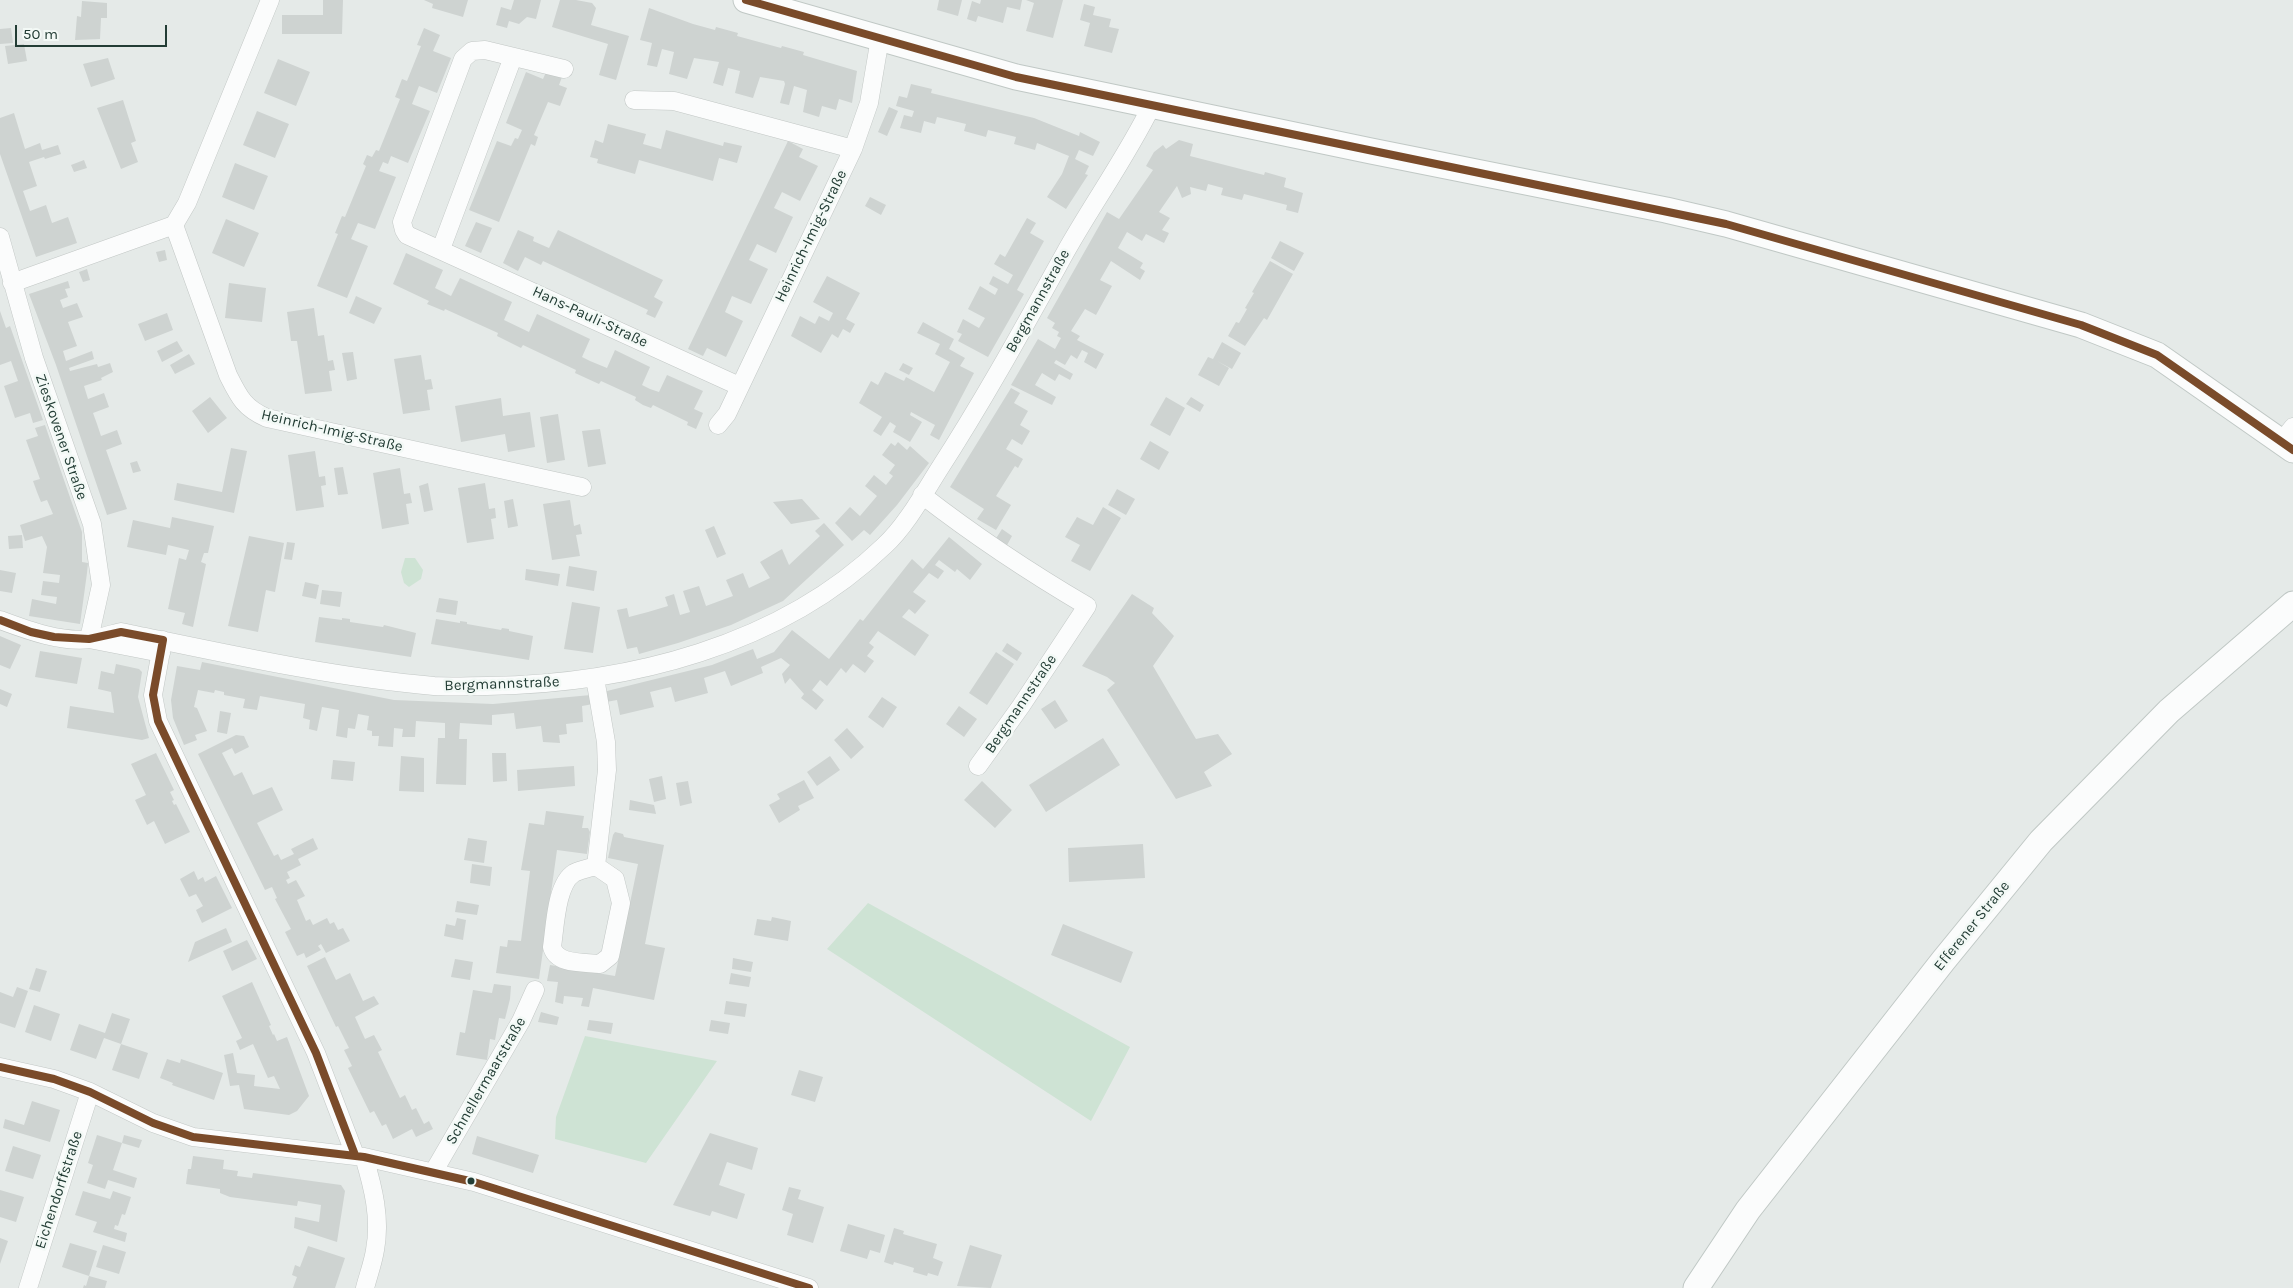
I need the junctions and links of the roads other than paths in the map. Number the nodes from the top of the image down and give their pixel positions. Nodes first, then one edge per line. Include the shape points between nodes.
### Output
1 (270, 0) edge
2 (746, 0) edge
3 (880, 38) junction
4 (513, 57) junction
5 (564, 69) dead end
6 (634, 100) dead end
7 (1152, 105) junction
8 (853, 149) junction
9 (174, 225) junction
10 (0, 237) edge
11 (441, 249) junction
12 (12, 283) junction
13 (739, 386) junction
14 (718, 425) dead end
15 (2289, 439) edge
16 (582, 487) dead end
17 (922, 495) junction
18 (2293, 604) edge
19 (0, 620) edge
20 (89, 640) junction
21 (162, 647) junction
22 (595, 678) junction
23 (978, 766) dead end
24 (596, 866) junction
25 (535, 990) dead end
26 (0, 1067) edge
27 (90, 1092) junction
28 (359, 1156) junction
29 (434, 1171) junction
30 (28, 1288) edge
31 (365, 1288) edge
32 (809, 1288) edge
33 (1696, 1288) edge

1 - 9 street via 187,202
2 - 3 street
3 - 7 street via 1016,77
3 - 8 street, Heinrich-Imig-Straße via 869,104
4 - 5 street, Hans-Pauli-Straße
4 - 11 street
4 - 11 street, Hans-Pauli-Straße via 485,50 472,51 463,59 402,222 407,234
6 - 8 street via 674,101
7 - 15 street via 1726,224 2081,325 2157,355
7 - 17 street, Bergmannstraße via 1140,130 1084,218 980,406
8 - 13 street, Heinrich-Imig-Straße
9 - 12 street
9 - 16 street, Heinrich-Imig-Straße via 228,375 238,396 251,411 267,418
10 - 12 street, Zieskovener Straße
11 - 13 street, Hans-Pauli-Straße
12 - 20 street, Zieskovener Straße via 34,358 92,524 101,585
13 - 14 street, Heinrich-Imig-Straße via 727,414
17 - 22 street, Bergmannstraße via 888,544 824,596 749,634 686,656
17 - 23 street, Bergmannstraße via 1032,574 1087,606
18 - 33 street, Efferener Straße via 2169,711 2041,840 1748,1210
19 - 20 street, Bergmannstraße via 32,632
20 - 21 street, Bergmannstraße
20 - 21 street, Bergmannstraße via 121,632
21 - 22 street, Bergmannstraße via 438,686 538,685
21 - 28 street via 153,696 158,721 316,1053
22 - 24 street via 606,742 607,770
24 - 24 street via 574,873 566,880 560,893 552,946 560,959 600,964 610,956 621,903 615,879
25 - 29 street, Schnellermaarstraße via 522,1021
26 - 27 street via 54,1079
27 - 28 street via 153,1123 193,1137
27 - 30 street, Eichendorffstraße
28 - 29 street
28 - 31 street via 373,1187 377,1212 376,1250
29 - 32 street

